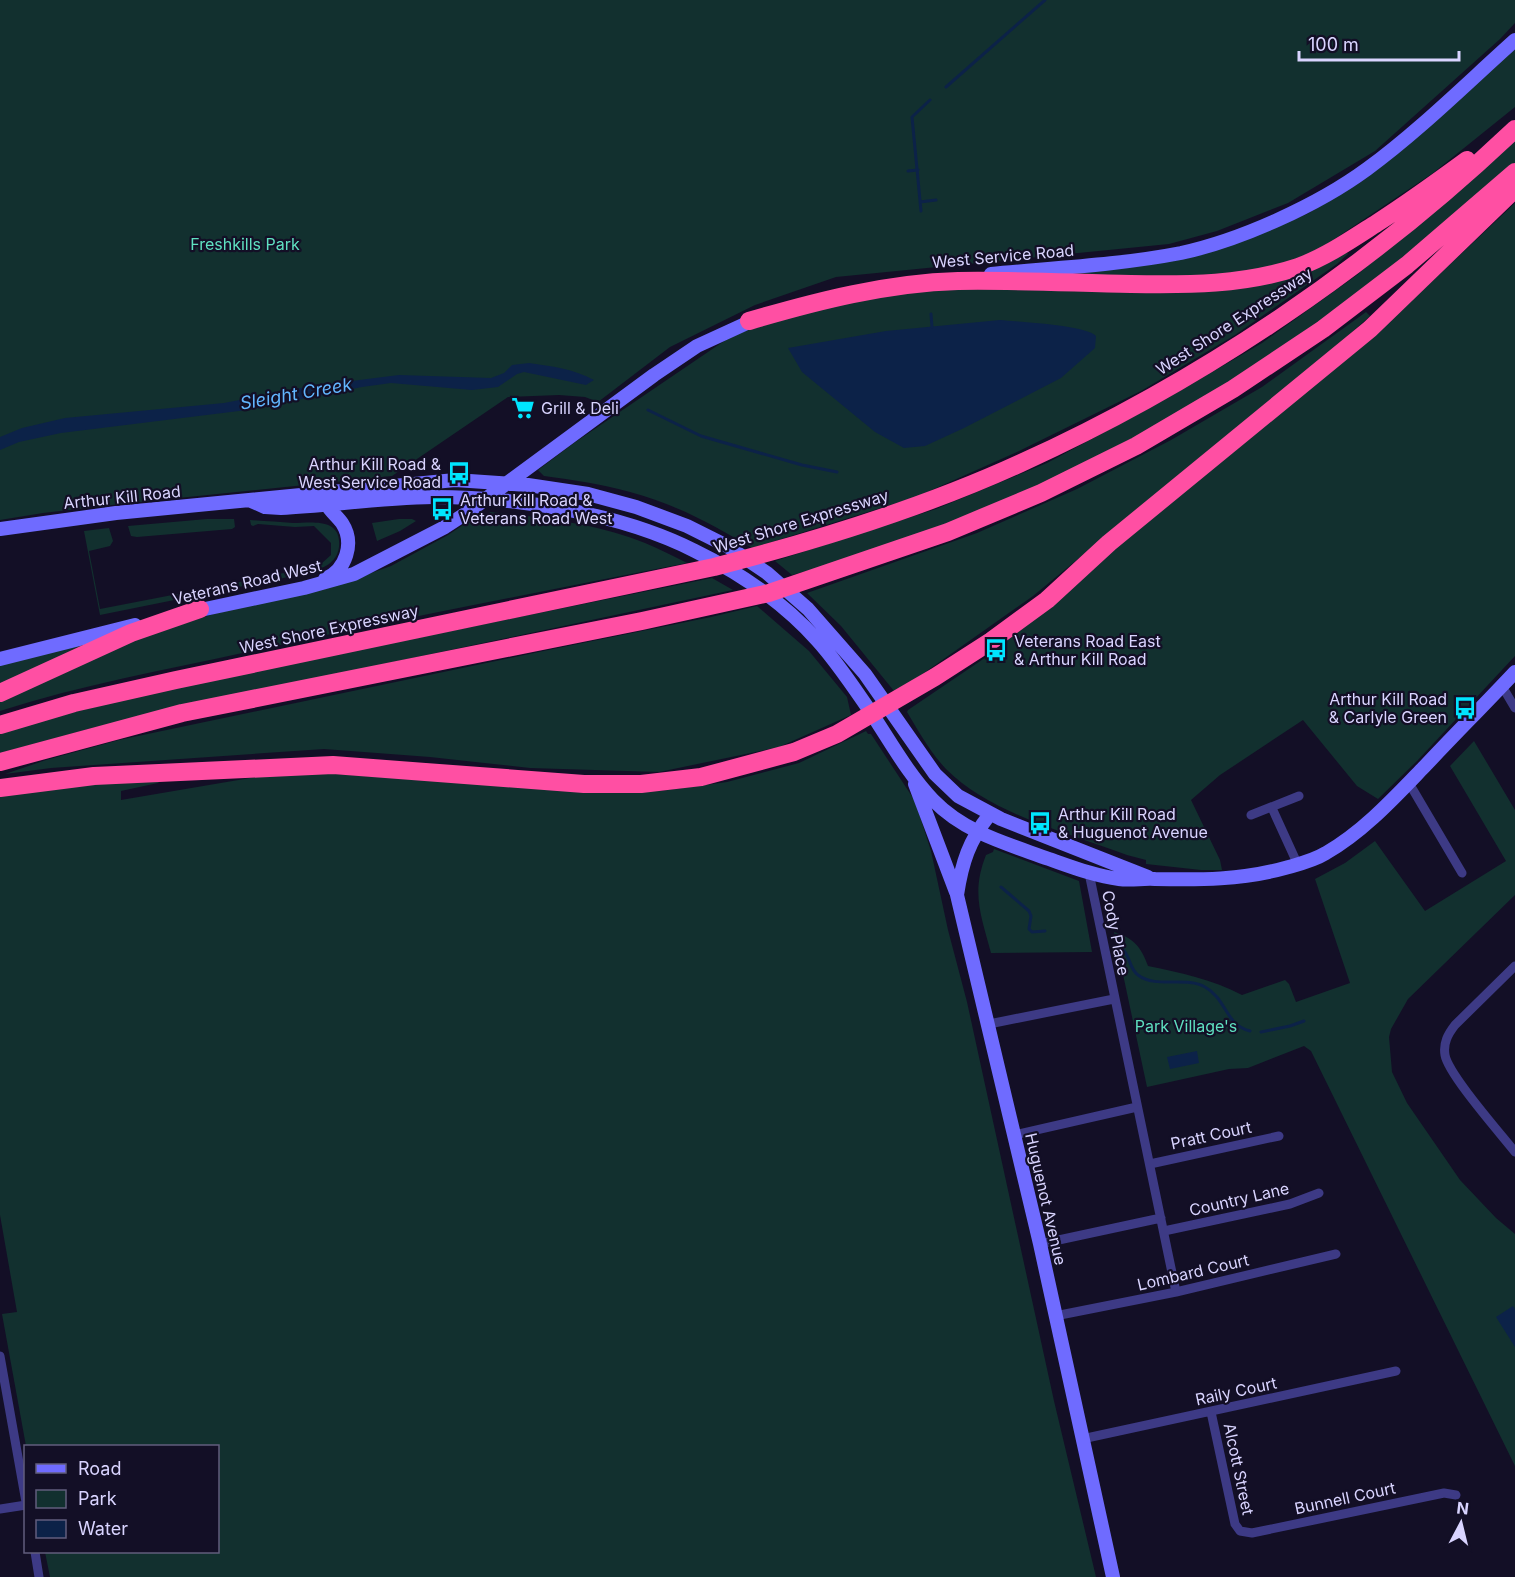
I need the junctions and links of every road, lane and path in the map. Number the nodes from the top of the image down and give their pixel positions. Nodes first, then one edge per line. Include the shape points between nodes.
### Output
1 (1515, 40) edge
2 (1515, 122) edge
3 (1515, 129) edge
4 (1515, 172) edge
5 (1515, 189) edge
6 (749, 321) junction
7 (507, 483) junction
8 (486, 498) junction
9 (249, 501) junction
10 (327, 505) junction
11 (0, 529) edge
12 (304, 588) junction
13 (200, 609) junction
14 (0, 659) edge
15 (1515, 672) edge
16 (1502, 686) junction
17 (0, 693) edge
18 (1515, 708) edge
19 (879, 709) junction
20 (0, 724) edge
21 (0, 762) edge
22 (910, 771) junction
23 (1409, 783) junction
24 (0, 788) edge
25 (1299, 796) dead end
26 (1272, 808) junction
27 (990, 814) junction
28 (1251, 815) dead end
29 (976, 832) junction
30 (1298, 865) junction
31 (1089, 873) junction
32 (1462, 873) dead end
33 (1152, 878) junction
34 (957, 895) junction
35 (1515, 966) edge
36 (1114, 999) junction
37 (989, 1024) junction
38 (1137, 1107) junction
39 (1014, 1135) junction
40 (1279, 1136) dead end
41 (1515, 1152) edge
42 (1150, 1164) junction
43 (1319, 1193) dead end
44 (1161, 1218) junction
45 (1164, 1232) junction
46 (1040, 1244) junction
47 (1336, 1254) dead end
48 (1176, 1292) junction
49 (1056, 1316) junction
50 (0, 1356) edge
51 (1396, 1371) dead end
52 (1211, 1412) junction
53 (1082, 1439) junction
54 (24, 1493) edge
55 (1456, 1495) dead end
56 (24, 1504) edge
57 (0, 1509) edge
58 (1240, 1531) joint
59 (35, 1553) edge
60 (39, 1577) edge
61 (1113, 1577) edge

1 - 6 street, West Service Road via 1366,170 1310,204 1246,233 1182,252 1112,262 880,285 828,296
2 - 6 highway via 1425,191 1343,245 1299,266 1260,278 1171,284 946,282 842,296
3 - 20 highway, West Shore Expressway via 1464,178 1302,302 1214,361 1119,416 933,500 784,549 677,576 142,688
4 - 21 highway via 1407,266 1233,389 1136,446 948,532 769,593 182,713
5 - 19 highway via 1370,329 1109,543 1047,600 991,641
6 - 7 street, West Service Road via 697,346
7 - 8 street, West Service Road
7 - 9 street, Arthur Kill Road via 455,480
7 - 19 street, Arthur Kill Road via 588,494 636,507 727,546 767,573 808,609 847,651
8 - 10 street, Arthur Kill Road via 429,497
8 - 12 street, Veterans Road West via 445,527 354,574
8 - 19 street, Arthur Kill Road via 606,518 696,551 782,606 822,644
9 - 10 street, Arthur Kill Road via 281,508
9 - 11 street, Arthur Kill Road
10 - 12 street via 343,524 349,542 345,561 333,576
12 - 13 street, Veterans Road West
13 - 14 street, Veterans Road West
13 - 17 highway via 131,633
15 - 16 street
16 - 18 street
16 - 23 street
19 - 22 street
19 - 24 highway via 837,734 773,758 700,777 641,784 584,784 333,765 94,776
19 - 27 street via 958,796
22 - 29 street via 933,800
22 - 34 street
23 - 30 street via 1343,842
23 - 32 street
25 - 26 street
26 - 28 street
26 - 30 street
27 - 29 street, Huguenot Avenue
27 - 33 street
29 - 31 street
29 - 34 street, Huguenot Avenue via 961,869
30 - 33 street via 1224,879
31 - 33 street via 1121,880
31 - 36 street, Cody Place
34 - 37 street, Huguenot Avenue
35 - 41 street via 1455,1025 1448,1034 1444,1052 1451,1070
36 - 37 street, Cody Place
36 - 38 street, Cody Place
37 - 39 street, Huguenot Avenue
38 - 39 street
38 - 42 street, Cody Place
39 - 46 street, Huguenot Avenue
40 - 42 street, Pratt Court
42 - 44 street, Cody Place
43 - 45 street, Country Lane via 1290,1204
44 - 45 street, Cody Place
44 - 46 street
45 - 48 street, Cody Place
46 - 49 street, Huguenot Avenue
47 - 48 street, Lombard Court
48 - 49 street, Lombard Court
49 - 53 street, Huguenot Avenue
50 - 54 street
51 - 52 street, Raily Court
52 - 53 street, Raily Court
52 - 58 street, Alcott Street via 1235,1524
53 - 61 street, Huguenot Avenue
55 - 58 street, Bunnell Court via 1444,1493 1252,1533
56 - 57 street
59 - 60 street

